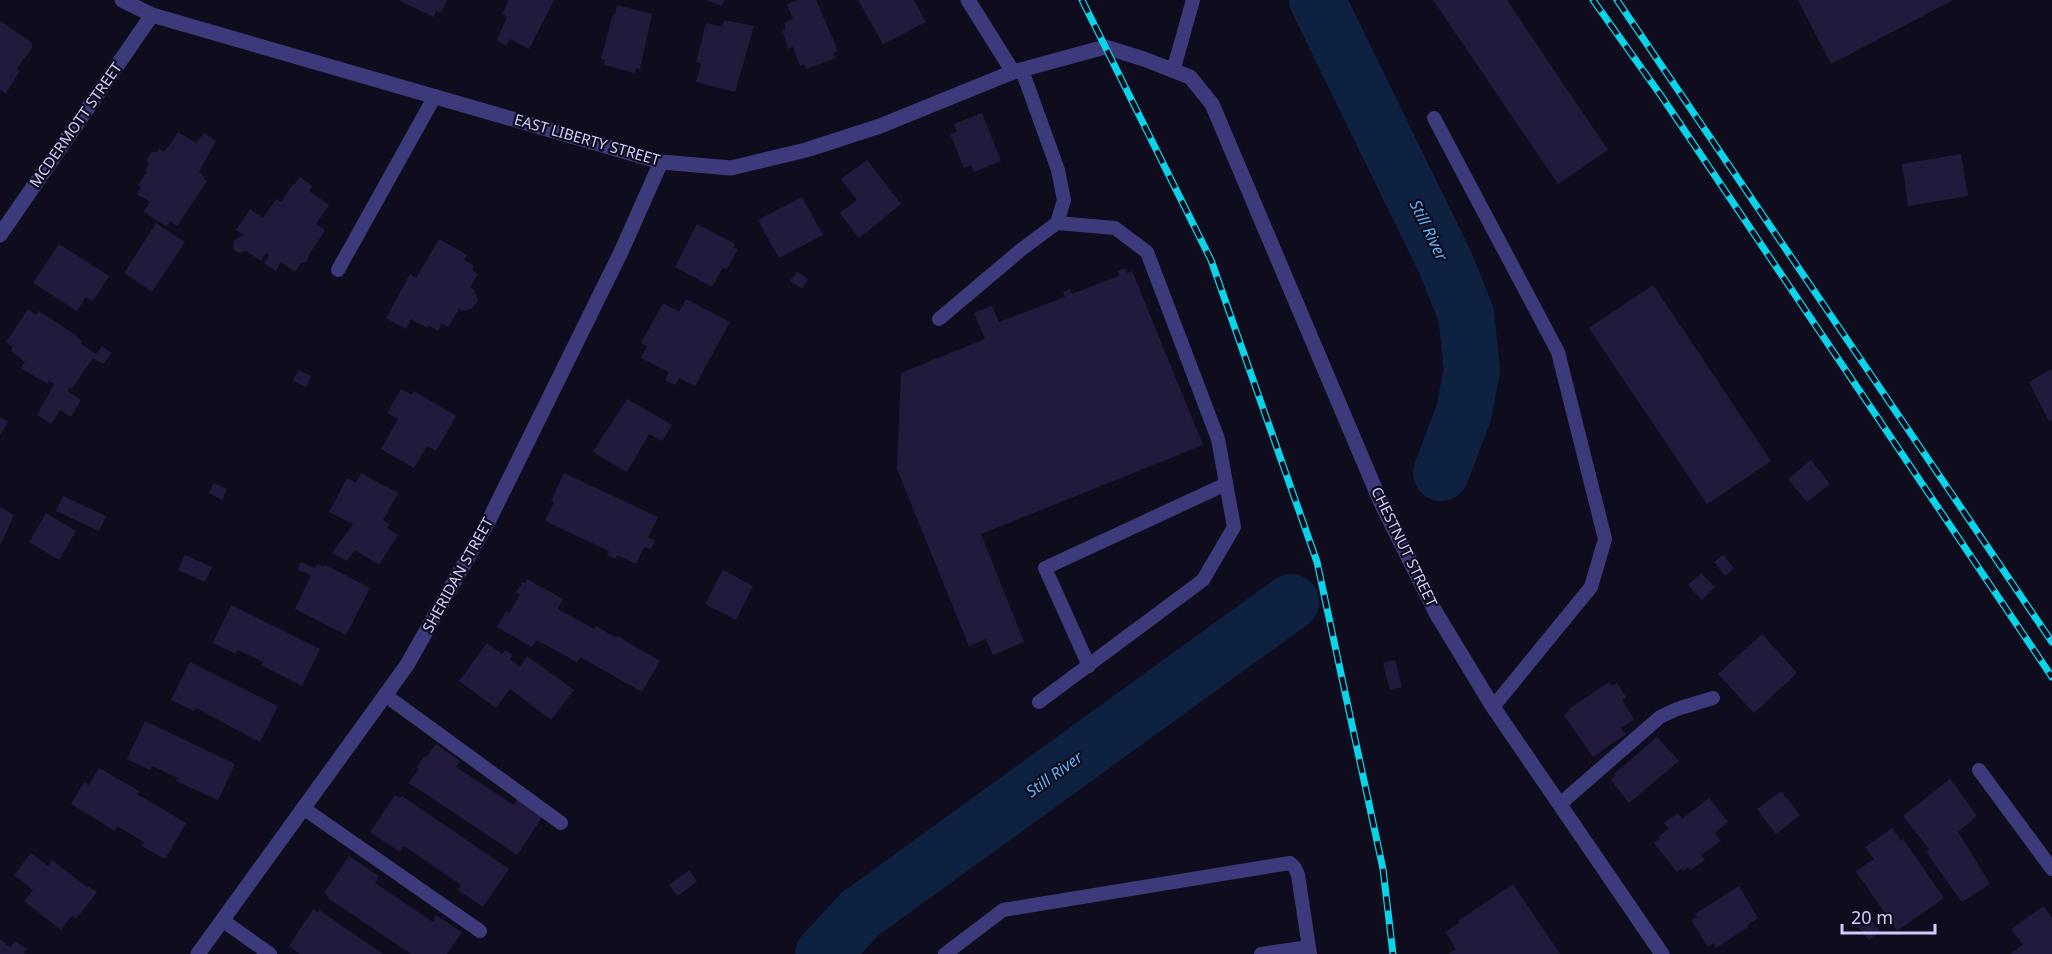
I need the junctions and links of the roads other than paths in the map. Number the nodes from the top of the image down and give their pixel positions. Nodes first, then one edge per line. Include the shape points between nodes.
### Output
1 (122, 0) edge
2 (968, 0) edge
3 (1193, 0) edge
4 (153, 15) junction
5 (1017, 71) junction
6 (1173, 71) junction
7 (435, 96) junction
8 (1212, 104) joint
9 (1434, 118) dead end
10 (661, 162) junction
11 (1057, 223) junction
12 (0, 235) edge
13 (338, 270) dead end
14 (939, 319) dead end
15 (1226, 484) junction
16 (1089, 666) junction
17 (385, 696) junction
18 (1713, 698) dead end
19 (1040, 702) dead end
20 (1493, 707) junction
21 (1979, 770) dead end
22 (1560, 804) junction
23 (303, 808) junction
24 (561, 823) dead end
25 (2052, 869) edge
26 (222, 920) junction
27 (480, 931) dead end
28 (1309, 951) edge
29 (198, 954) edge
30 (270, 954) edge
31 (945, 954) edge
32 (1261, 954) edge
33 (1662, 954) edge

1 - 4 street, EAST LIBERTY STREET
2 - 5 street
3 - 6 lane
4 - 7 street, EAST LIBERTY STREET
4 - 12 street, MCDERMOTT STREET
5 - 6 street, EAST LIBERTY STREET via 1105,47
5 - 10 street, EAST LIBERTY STREET via 880,126 806,150 731,168
5 - 11 lane via 1058,170 1064,200
6 - 8 street, EAST LIBERTY STREET via 1190,77
7 - 10 street, EAST LIBERTY STREET
7 - 13 lane
8 - 20 street, CHESTNUT STREET via 1382,505 1436,613
9 - 20 lane via 1558,352 1605,539 1591,587
10 - 17 street, SHERIDAN STREET via 490,518 407,666
11 - 14 lane
11 - 15 lane via 1115,228 1147,252 1218,440
15 - 16 lane via 1234,527 1203,580
15 - 16 lane via 1045,568
16 - 19 lane
17 - 23 street, SHERIDAN STREET
17 - 24 lane
18 - 22 lane via 1660,717
20 - 22 street, CHESTNUT STREET
21 - 25 lane
22 - 33 street, CHESTNUT STREET
23 - 26 street, SHERIDAN STREET
23 - 27 lane
26 - 29 street, SHERIDAN STREET
26 - 30 lane
28 - 31 lane via 1298,875 1290,863 1003,910
28 - 32 lane

